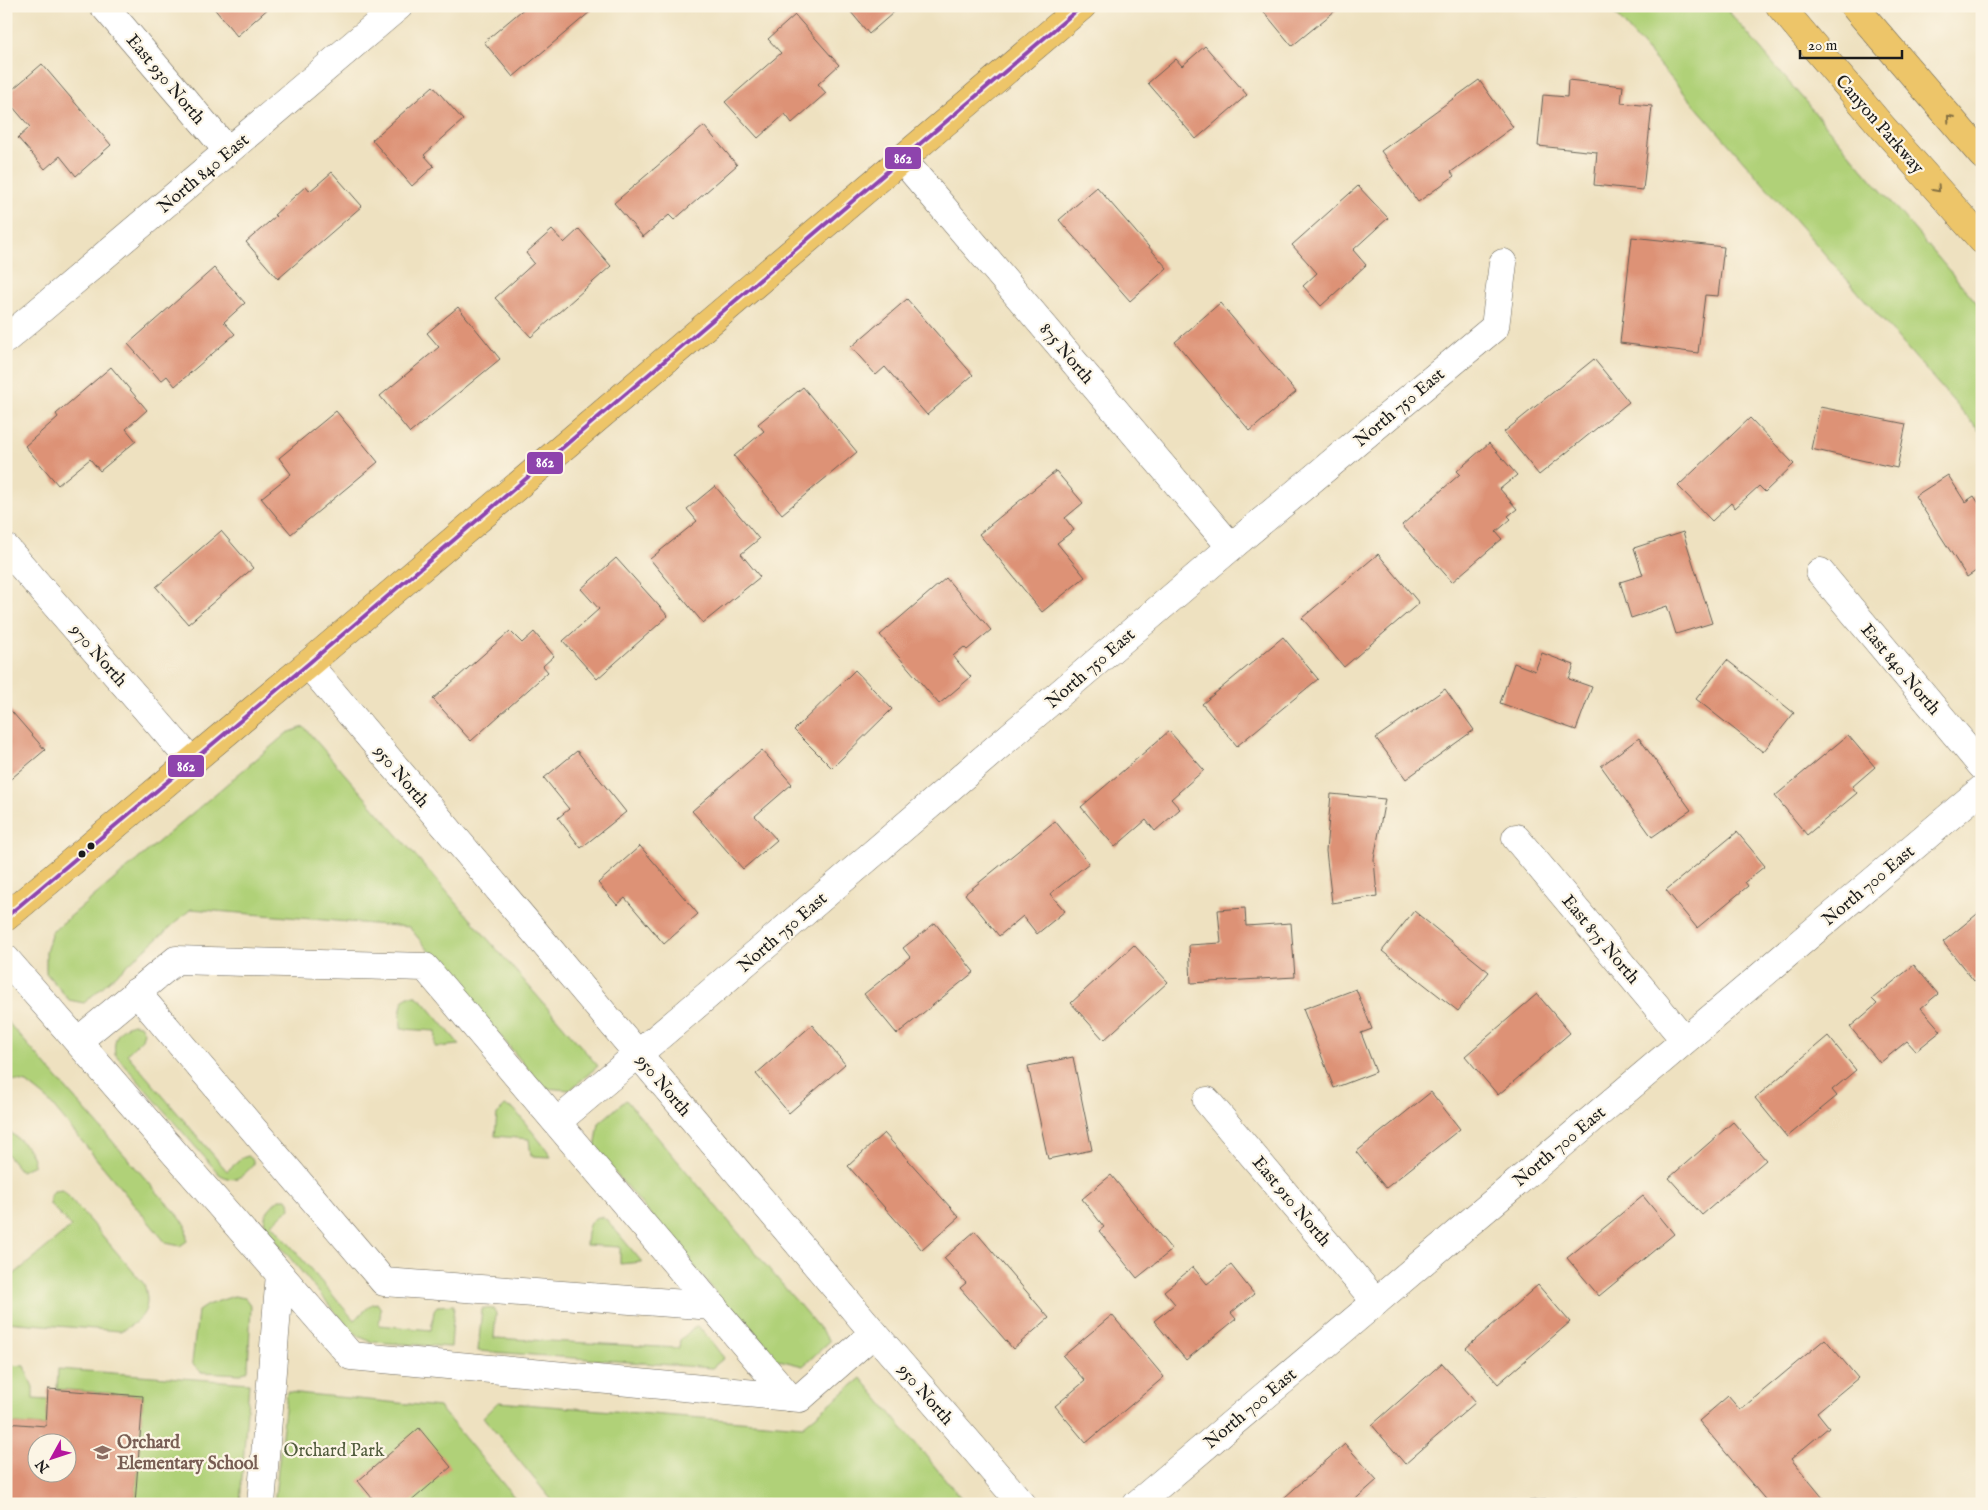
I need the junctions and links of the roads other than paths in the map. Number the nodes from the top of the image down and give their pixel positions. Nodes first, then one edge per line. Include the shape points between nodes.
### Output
1 (104, 6) edge
2 (399, 6) edge
3 (1082, 6) edge
4 (1780, 6) edge
5 (1854, 6) edge
6 (228, 151) junction
7 (1982, 155) edge
8 (902, 158) junction
9 (1982, 240) edge
10 (1503, 263) dead end
11 (6, 339) edge
12 (1231, 547) junction
13 (6, 548) edge
14 (1820, 572) dead end
15 (308, 664) junction
16 (192, 762) junction
17 (1982, 766) edge
18 (1982, 789) edge
19 (1516, 838) dead end
20 (6, 917) edge
21 (6, 959) edge
22 (136, 992) junction
23 (1684, 1040) junction
24 (78, 1041) junction
25 (638, 1055) junction
26 (1207, 1100) dead end
27 (557, 1122) junction
28 (280, 1274) junction
29 (1376, 1302) junction
30 (713, 1306) junction
31 (874, 1333) junction
32 (789, 1397) junction
33 (260, 1504) edge
34 (1022, 1504) edge
35 (1136, 1504) edge

1 - 6 street, East 930 North
2 - 6 street, North 840 East
3 - 8 main road
4 -> 9 main road, Canyon Parkway
7 -> 5 main road
6 - 11 street, North 840 East
8 - 12 street, 875 North
8 - 15 main road
10 - 12 street, North 750 East via 1496,327
12 - 25 street, North 750 East
13 - 16 street, 970 North
14 - 17 street, East 840 North
15 - 16 main road
15 - 25 street, 950 North
16 - 20 main road
18 - 23 street, North 700 East
19 - 23 street, East 875 North
21 - 24 street
22 - 24 street
22 - 27 street via 176,960 425,967
22 - 30 street via 384,1282
23 - 29 street, North 700 East
24 - 28 street
25 - 27 street, North 750 East
25 - 31 street, 950 North
26 - 29 street, East 910 North
27 - 30 street
28 - 32 street via 351,1356
28 - 33 street
29 - 35 street, North 700 East
30 - 32 street
31 - 32 street via 800,1398
31 - 34 street, 950 North

